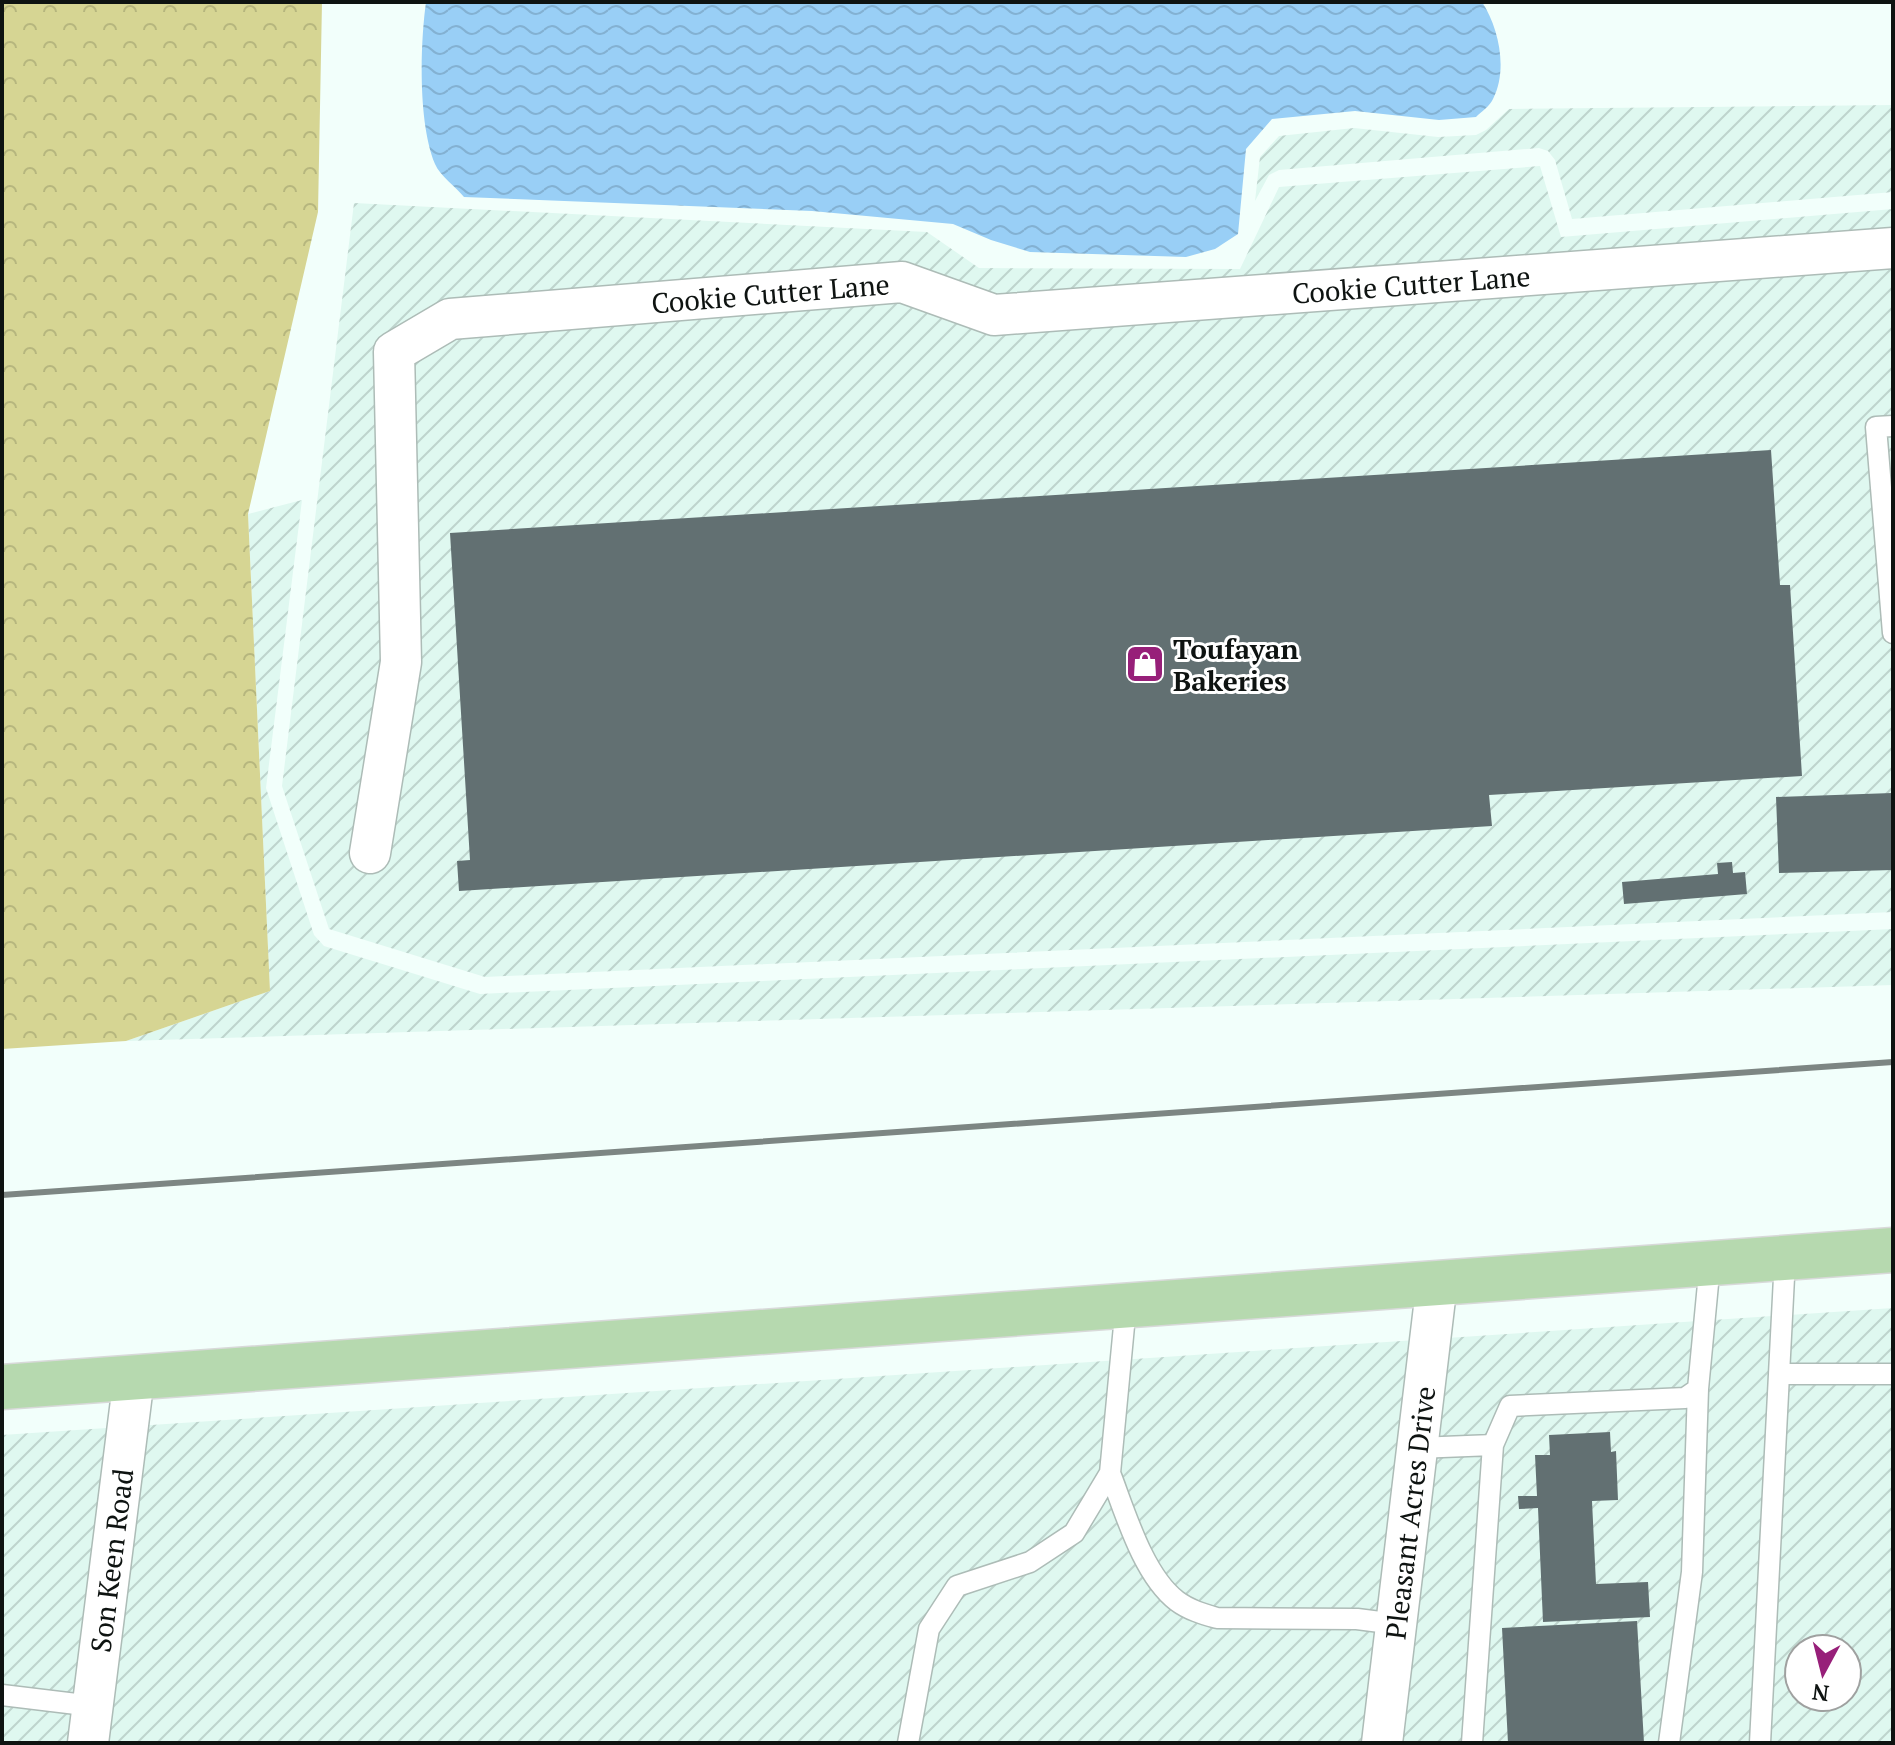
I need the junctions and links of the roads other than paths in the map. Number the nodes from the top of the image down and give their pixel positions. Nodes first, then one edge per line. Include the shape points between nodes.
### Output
1 (1893, 248) edge
2 (1893, 426) edge
3 (1893, 633) edge
4 (370, 853) dead end
5 (1893, 1250) edge
6 (1785, 1258) junction
7 (1710, 1263) junction
8 (1437, 1282) junction
9 (1126, 1305) junction
10 (1779, 1374) junction
11 (1893, 1374) edge
12 (134, 1377) junction
13 (2, 1387) edge
14 (1698, 1389) junction
15 (1493, 1445) junction
16 (1417, 1448) junction
17 (1110, 1473) junction
18 (1396, 1624) junction
19 (2, 1695) edge
20 (91, 1724) edge
21 (908, 1743) edge
22 (1382, 1743) edge
23 (1472, 1743) edge
24 (1669, 1743) edge
25 (1760, 1743) edge

1 - 4 street, Cookie Cutter Lane via 994,315 902,282 450,319 394,352 401,662
2 - 3 lane via 1876,427
5 - 6 main road
6 - 7 main road
6 - 10 lane
7 - 8 main road
7 - 14 lane
8 - 9 main road
8 - 16 street, Pleasant Acres Drive
9 - 12 main road
9 - 17 lane
10 - 11 lane
10 - 25 lane
12 - 13 main road
12 - 20 street, Son Keen Road
14 - 15 lane via 1685,1398 1510,1406
14 - 24 lane via 1692,1572
15 - 16 lane
15 - 23 lane
16 - 18 street, Pleasant Acres Drive
17 - 18 lane via 1131,1531 1158,1581 1197,1612 1217,1618
17 - 21 lane via 1074,1533 1030,1562 957,1586 929,1629
18 - 22 street, Pleasant Acres Drive
19 - 20 lane

